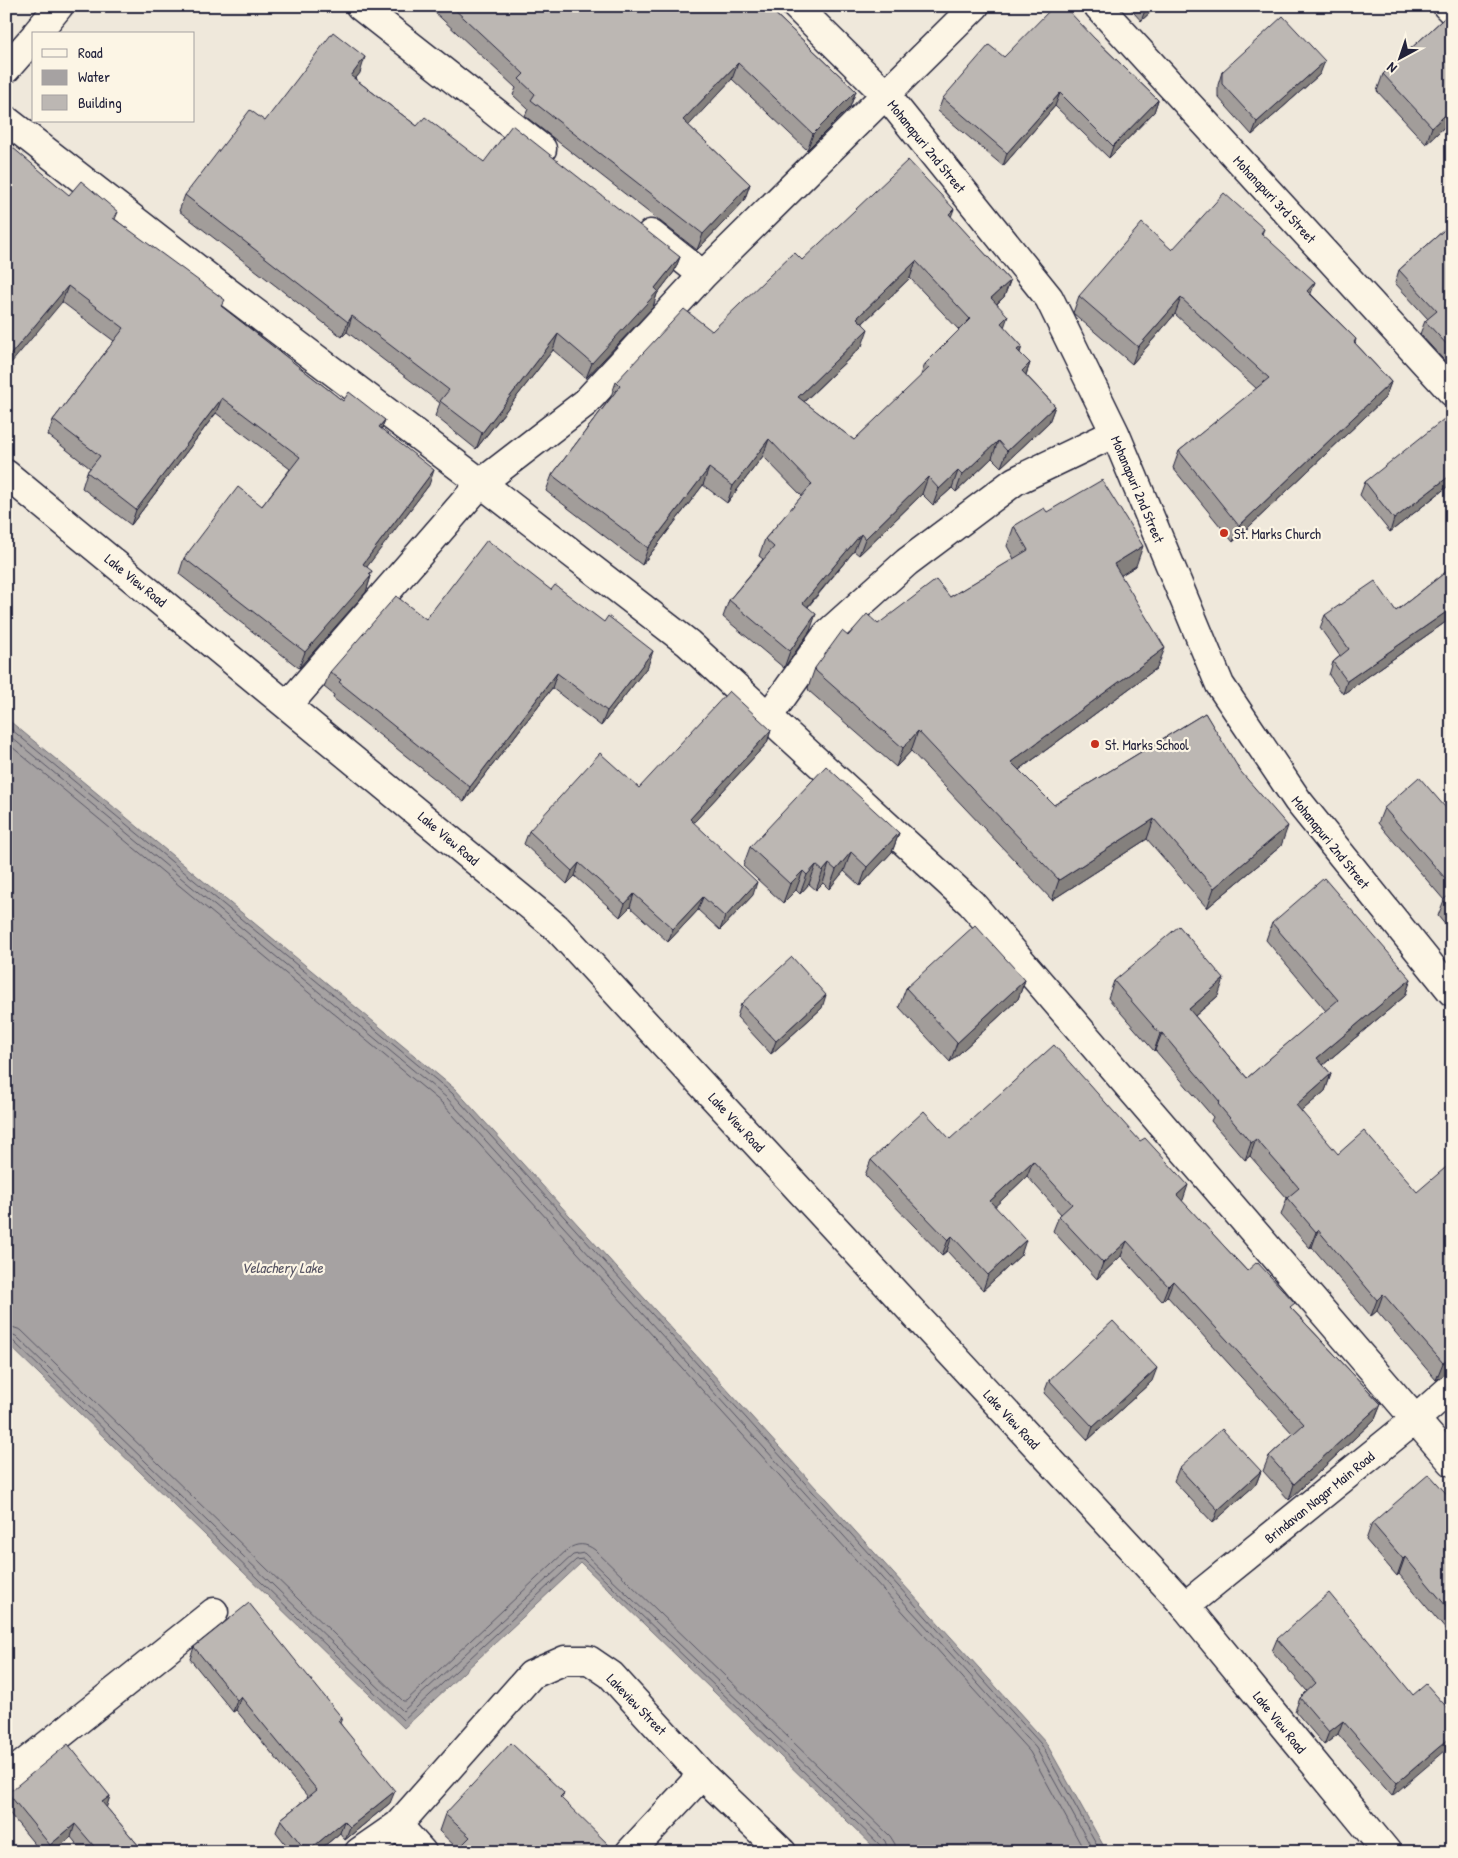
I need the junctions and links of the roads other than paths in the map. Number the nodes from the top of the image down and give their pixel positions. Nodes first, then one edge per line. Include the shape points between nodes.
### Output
1 (59, 6) edge
2 (360, 6) edge
3 (796, 6) edge
4 (975, 6) edge
5 (1098, 6) edge
6 (1447, 6) edge
7 (1452, 11) edge
8 (37, 32) edge
9 (32, 39) edge
10 (6, 69) edge
11 (886, 95) junction
12 (6, 120) edge
13 (562, 165) edge
14 (633, 220) edge
15 (703, 275) junction
16 (1452, 392) edge
17 (1115, 433) junction
18 (6, 474) edge
19 (481, 483) junction
20 (288, 705) junction
21 (768, 717) junction
22 (1452, 992) edge
23 (1452, 1386) edge
24 (1416, 1419) junction
25 (1452, 1462) edge
26 (1185, 1606) junction
27 (214, 1612) dead end
28 (702, 1775) junction
29 (6, 1778) edge
30 (398, 1825) junction
31 (359, 1852) edge
32 (422, 1852) edge
33 (630, 1852) edge
34 (782, 1852) edge
35 (1387, 1852) edge

1 - 8 street
2 - 13 street
3 - 11 street, Mohanapuri 2nd Street
4 - 11 street
5 - 16 street, Mohanapuri 3rd Street
6 - 7 street
9 - 10 street
11 - 15 street
11 - 17 street, Mohanapuri 2nd Street via 1049,298
12 - 19 street
14 - 15 street
15 - 19 street via 585,403
17 - 21 street via 1015,481 906,562 827,634
17 - 22 street, Mohanapuri 2nd Street via 1220,685 1298,802
18 - 20 street, Lake View Road
19 - 20 street
19 - 21 street via 688,643
20 - 26 street, Lake View Road via 556,927
21 - 24 street via 971,903
23 - 24 street, Brindavan Nagar Main Road
24 - 25 street
24 - 26 street, Brindavan Nagar Main Road
26 - 35 street, Lake View Road
27 - 29 street
28 - 30 street, Lakeview Street via 611,1675 589,1660 565,1660 531,1675
28 - 33 street
28 - 34 street, Lakeview Street
30 - 31 street, Lakeview Street
30 - 32 street

